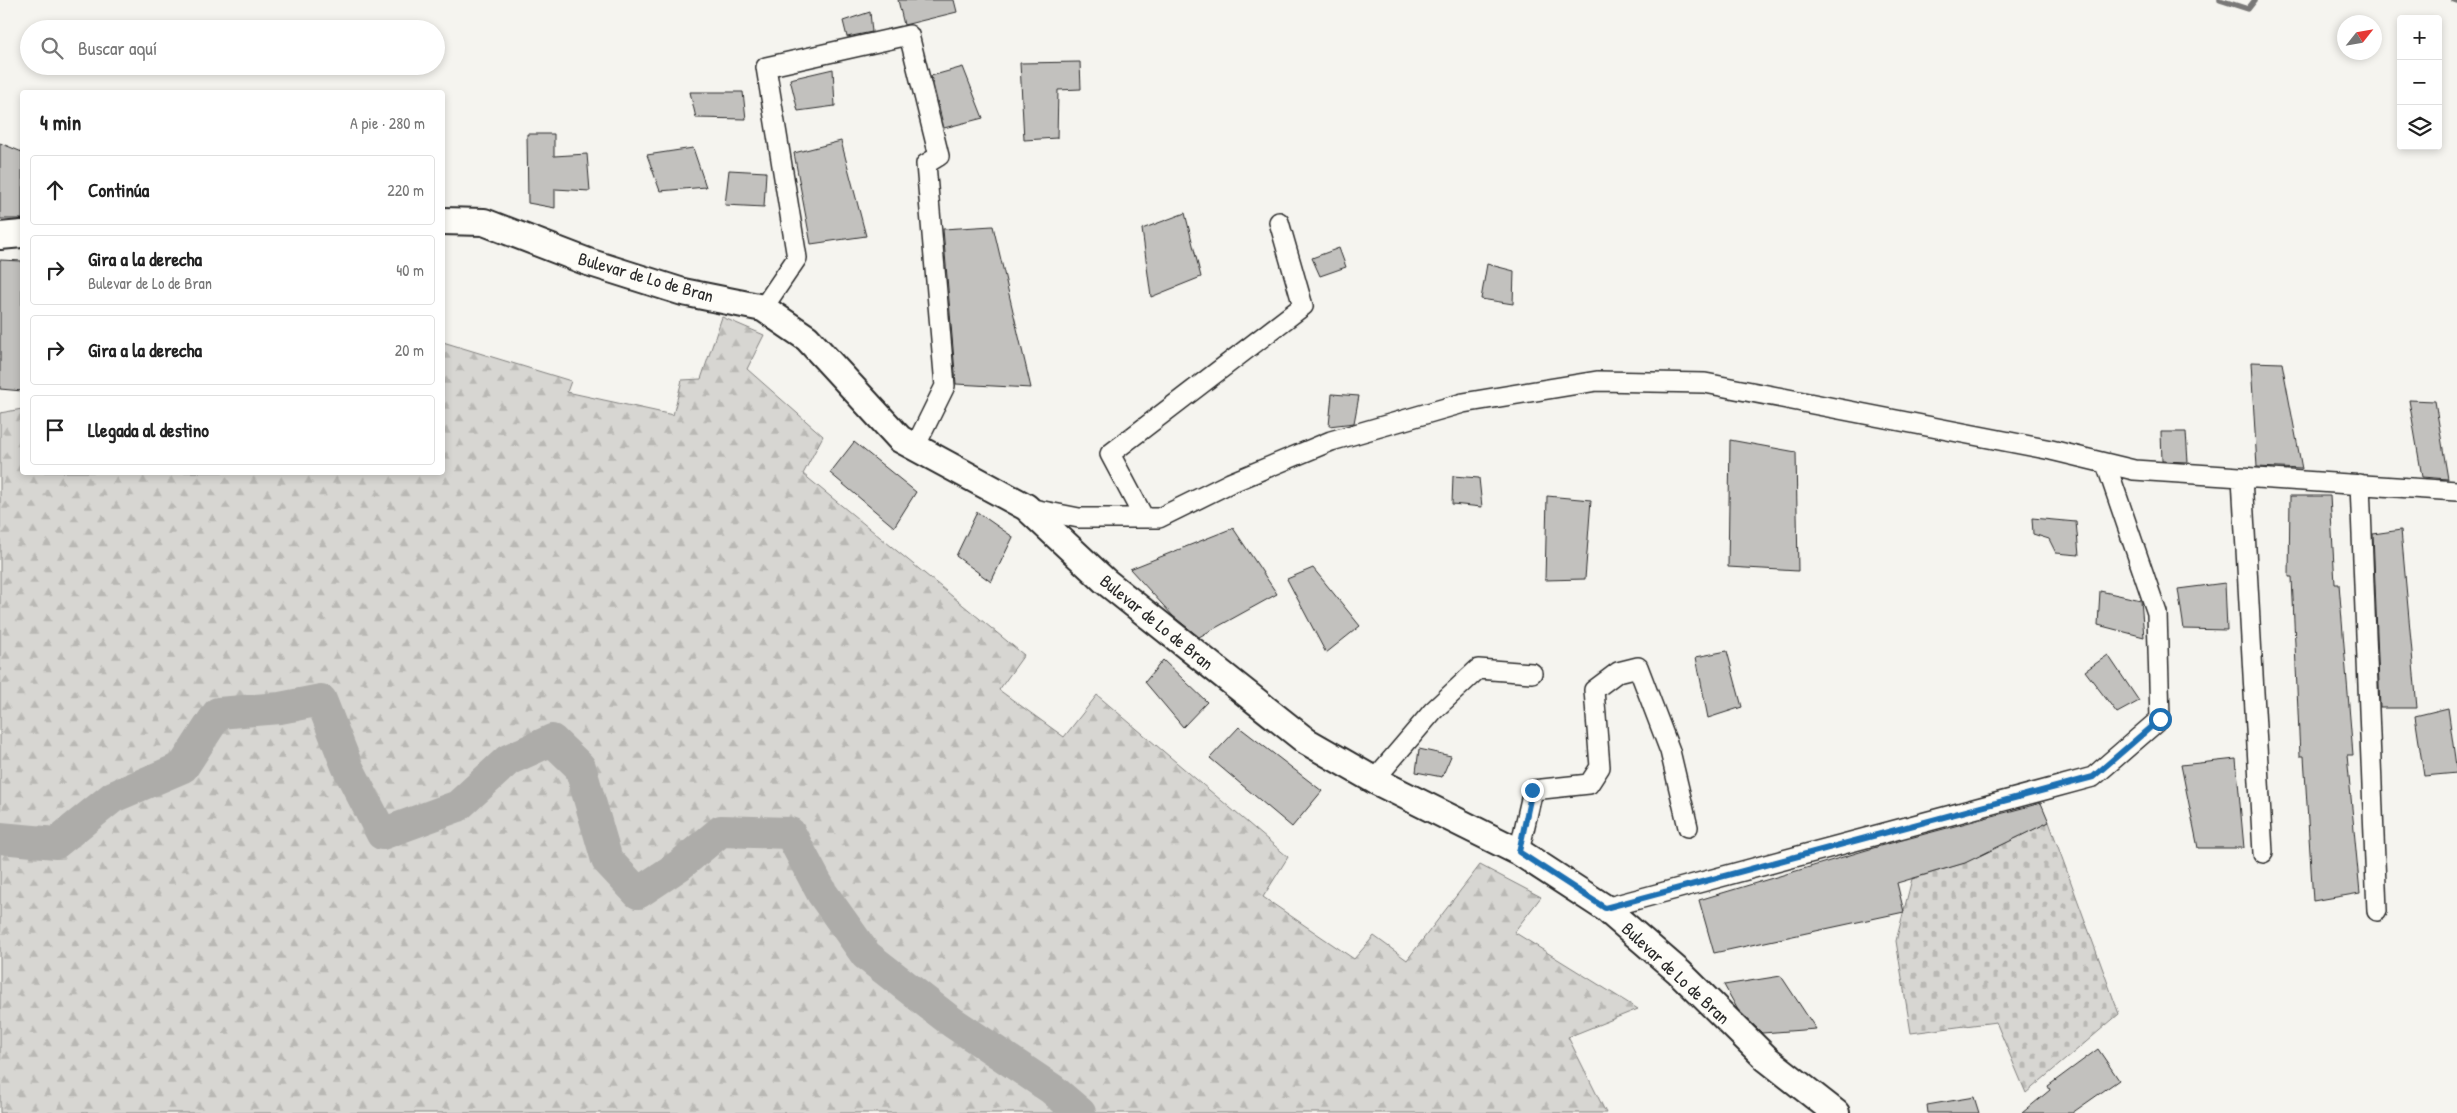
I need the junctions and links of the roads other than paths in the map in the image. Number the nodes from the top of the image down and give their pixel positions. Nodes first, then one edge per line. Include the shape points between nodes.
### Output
1 (445, 222) edge
2 (1279, 222) dead end
3 (20, 234) edge
4 (0, 236) edge
5 (763, 308) junction
6 (915, 447) junction
7 (2106, 464) junction
8 (2242, 478) junction
9 (2360, 484) junction
10 (2457, 491) edge
11 (1026, 507) junction
12 (1144, 518) junction
13 (1532, 673) dead end
14 (1374, 780) junction
15 (1688, 827) dead end
16 (1519, 852) junction
17 (2263, 853) dead end
18 (1605, 908) junction
19 (2377, 912) dead end
20 (1836, 1113) edge

1 - 5 street, Bulevar de Lo de Bran via 484,222 588,262 683,292
2 - 12 street via 1303,306 1110,454
3 - 4 street
5 - 6 street, Bulevar de Lo de Bran via 807,338 900,439
5 - 6 street via 796,258 766,67 909,35 940,156 926,164 945,386
6 - 11 street, Bulevar de Lo de Bran
7 - 8 street via 2134,470
7 - 12 street via 2051,450 1705,383 1597,381 1462,403 1331,441 1230,483 1160,518
7 - 18 street via 2157,613 2160,719 2093,777
8 - 9 street
8 - 17 street
9 - 10 street
9 - 19 street
11 - 12 street via 1079,518
11 - 14 street, Bulevar de Lo de Bran via 1105,581 1306,741
13 - 14 street via 1478,669 1433,711
14 - 16 street, Bulevar de Lo de Bran
15 - 16 street via 1670,751 1638,667 1618,672 1594,690 1600,767 1589,784 1532,790
16 - 18 street, Bulevar de Lo de Bran
18 - 20 street, Bulevar de Lo de Bran via 1679,972 1767,1059

